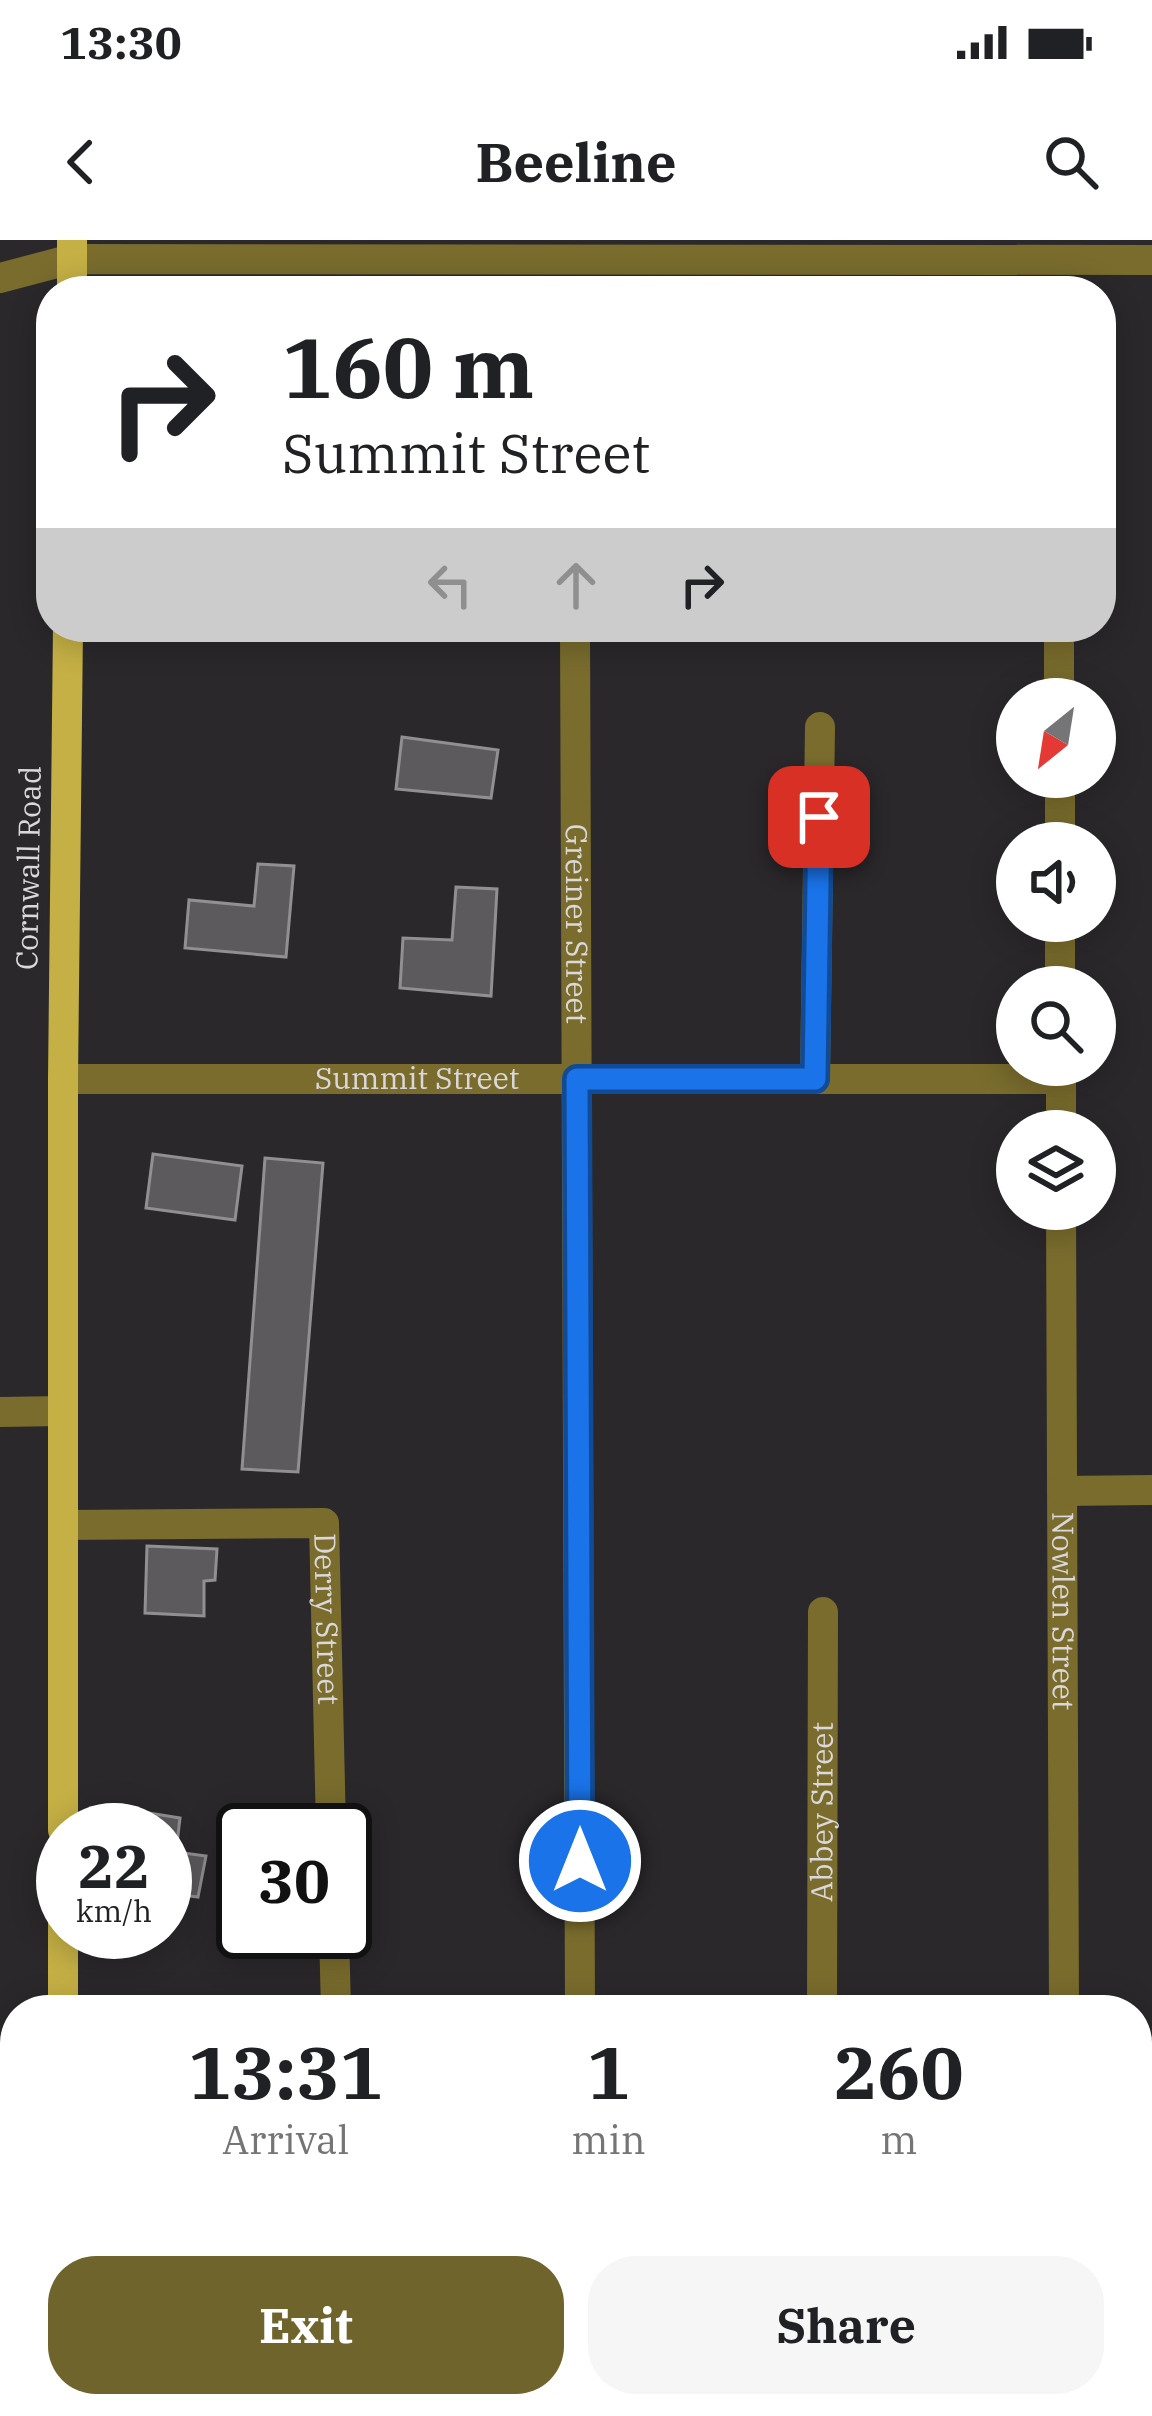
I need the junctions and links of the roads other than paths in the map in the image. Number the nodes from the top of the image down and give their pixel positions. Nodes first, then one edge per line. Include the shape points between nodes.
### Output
1 (72, 249) edge
2 (573, 250) edge
3 (1152, 260) edge
4 (1058, 264) edge
5 (0, 278) edge
6 (68, 642) edge
7 (575, 642) edge
8 (1059, 642) edge
9 (1059, 678) edge
10 (820, 728) dead end
11 (996, 1074) edge
12 (63, 1079) junction
13 (577, 1079) junction
14 (815, 1079) junction
15 (1061, 1230) edge
16 (62, 1411) junction
17 (0, 1412) edge
18 (1152, 1490) edge
19 (1062, 1491) junction
20 (63, 1526) junction
21 (823, 1612) dead end
22 (63, 1803) edge
23 (330, 1803) edge
24 (62, 1959) edge
25 (335, 1959) edge
26 (62, 1995) edge
27 (336, 1995) edge
28 (580, 1995) edge
29 (822, 1995) edge
30 (1064, 1995) edge

1 - 2 street
1 - 5 street
2 - 4 street
3 - 4 street
6 - 12 main road, Cornwall Road
7 - 13 street, Greiner Street
8 - 9 street
10 - 14 street
11 - 14 street, Summit Street
12 - 13 street, Summit Street
12 - 16 main road, Cornwall Road
13 - 14 street, Summit Street
13 - 28 street, Greiner Street
15 - 19 street, Nowlen Street
16 - 17 street
16 - 20 main road, Cornwall Road
18 - 19 street
19 - 30 street, Nowlen Street
20 - 22 main road, Cornwall Road
20 - 23 street, Derry Street via 324,1523
21 - 29 street, Abbey Street
24 - 26 main road
25 - 27 street

